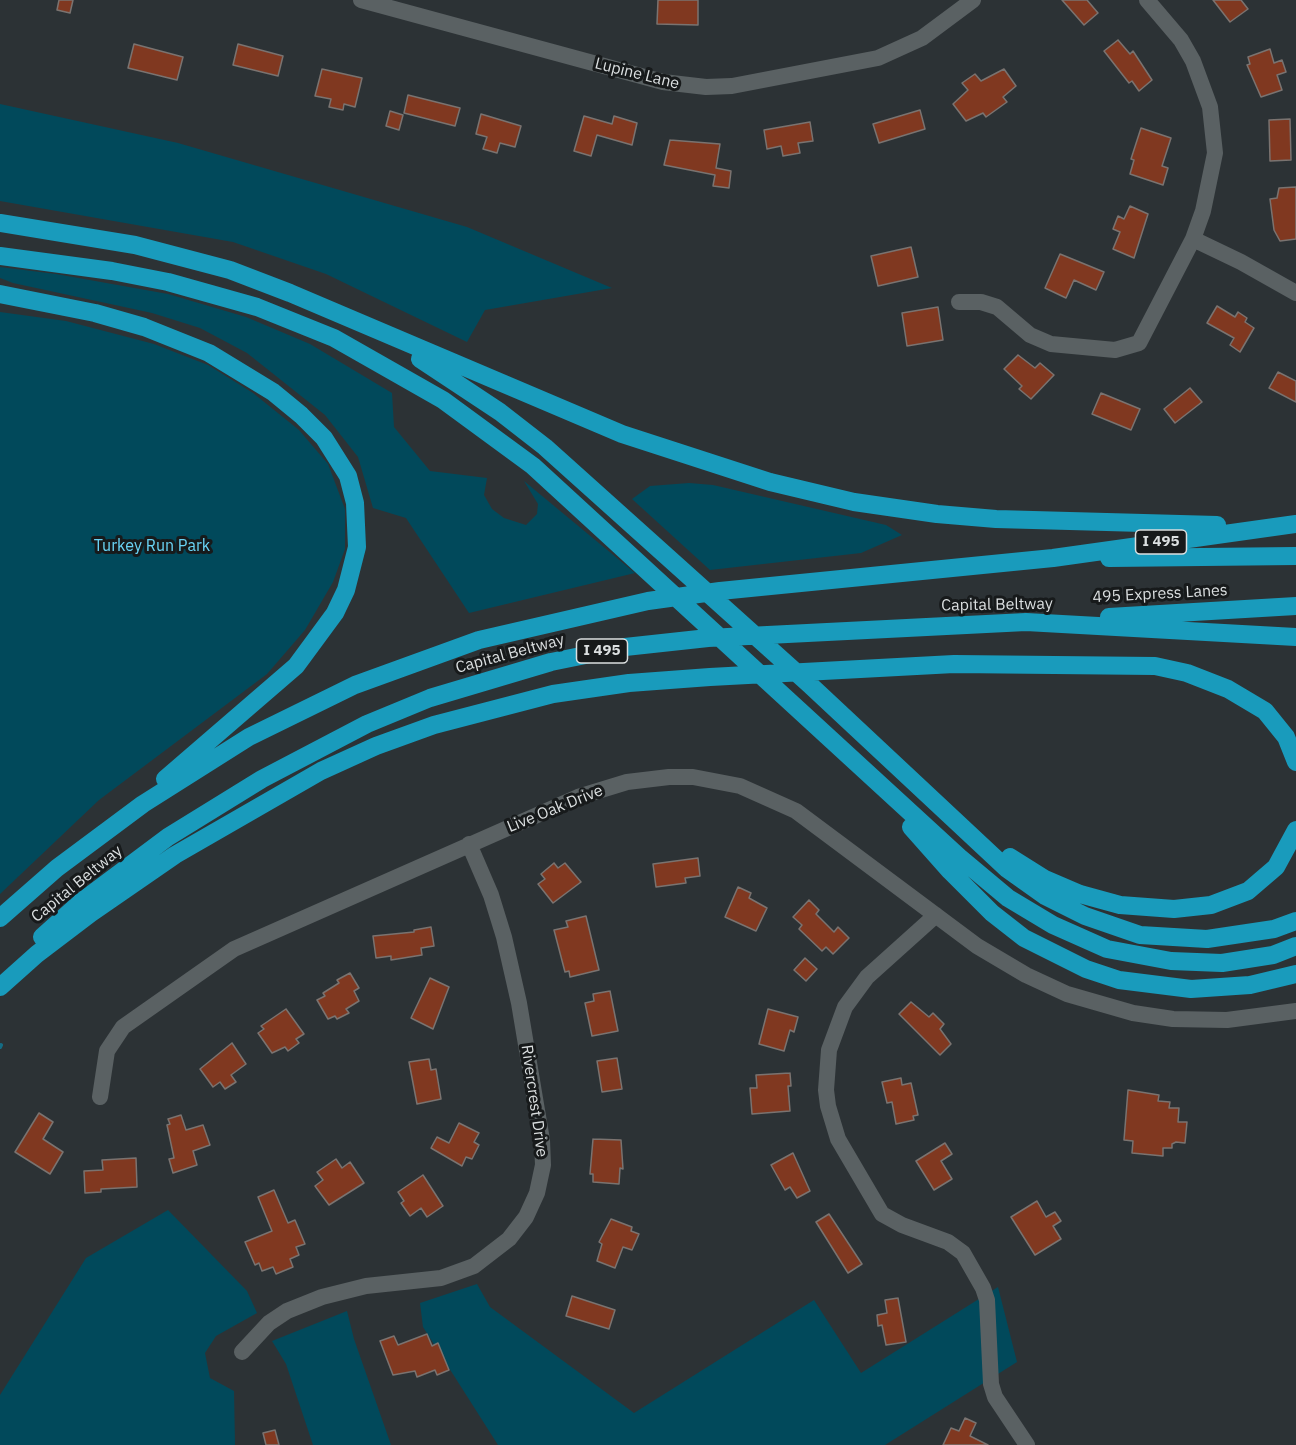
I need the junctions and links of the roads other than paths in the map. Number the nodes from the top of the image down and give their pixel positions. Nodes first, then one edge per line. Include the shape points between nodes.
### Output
1 (361, 0) edge
2 (973, 0) edge
3 (1147, 0) edge
4 (0, 222) edge
5 (1193, 239) junction
6 (0, 256) edge
7 (1296, 293) edge
8 (0, 294) edge
9 (959, 302) dead end
10 (345, 318) junction
11 (1296, 524) edge
12 (1269, 526) junction
13 (1296, 556) edge
14 (1053, 558) junction
15 (1296, 606) edge
16 (1026, 622) junction
17 (1296, 636) edge
18 (809, 684) junction
19 (773, 687) junction
20 (1296, 762) edge
21 (1296, 830) edge
22 (469, 844) junction
23 (57, 868) junction
24 (936, 915) junction
25 (0, 918) edge
26 (1296, 921) edge
27 (1296, 946) edge
28 (1296, 975) edge
29 (0, 978) edge
30 (0, 987) edge
31 (1296, 1011) edge
32 (100, 1097) dead end
33 (242, 1352) dead end
34 (1027, 1445) edge

1 - 2 street, Lupine Lane via 663,82 706,87 732,86 878,58 922,38
3 - 5 street via 1189,54 1210,107 1215,153
4 - 10 highway via 189,258 261,281
5 - 7 street
5 - 9 street via 1139,343 1115,350 1051,344 1030,335 997,307
6 - 19 highway via 168,282 258,307 334,338 415,383 491,433 614,539
8 - 23 highway via 55,303 144,327 209,353 243,372 287,403 324,438 348,476 358,527 354,568 346,590 335,613 297,666
10 - 12 highway via 622,434 770,482 854,502 996,519
10 - 18 highway via 408,352 500,412 545,447
11 - 12 highway, Capital Beltway / I 495
12 - 14 highway, Capital Beltway / I 495
13 - 14 highway, 495 Express Lanes
14 - 23 highway, Capital Beltway / I 495 via 699,594 478,639 355,685 249,737 143,804
15 - 16 highway, 495 Express Lanes
16 - 17 highway, Capital Beltway / I 495
16 - 29 highway, Capital Beltway / I 495 via 793,633 625,647 551,662 430,698 318,749 168,837 81,902
18 - 21 highway via 1015,862 1080,894 1153,909 1193,908 1228,900 1248,891 1276,867
18 - 26 highway via 1007,869 1045,896 1075,911 1140,934 1207,939 1274,929
19 - 27 highway via 959,857 1008,898 1053,925 1107,949 1171,961 1222,963 1273,955
19 - 28 highway via 950,871 1024,938 1059,957 1119,980 1169,987 1250,985
20 - 30 highway via 1286,737 1264,711 1228,689 1155,666 954,664 629,683 553,694 434,725 321,771 175,855 64,933
22 - 24 street, Live Oak Drive via 610,787 669,777 714,780 748,789 796,811
22 - 32 street, Live Oak Drive via 258,936 208,965 123,1027 107,1051
22 - 33 street, Rivercrest Drive via 504,937 521,1013 543,1147 537,1193 526,1217 509,1239 474,1266 441,1278 366,1286 322,1297 269,1323
23 - 25 highway, Capital Beltway / I 495
24 - 31 street, Live Oak Drive via 1007,966 1056,990 1106,1006 1194,1020
24 - 34 street via 867,977 845,1007 829,1050 828,1106 838,1139 882,1214 902,1226 948,1242 963,1253 987,1300 995,1397

